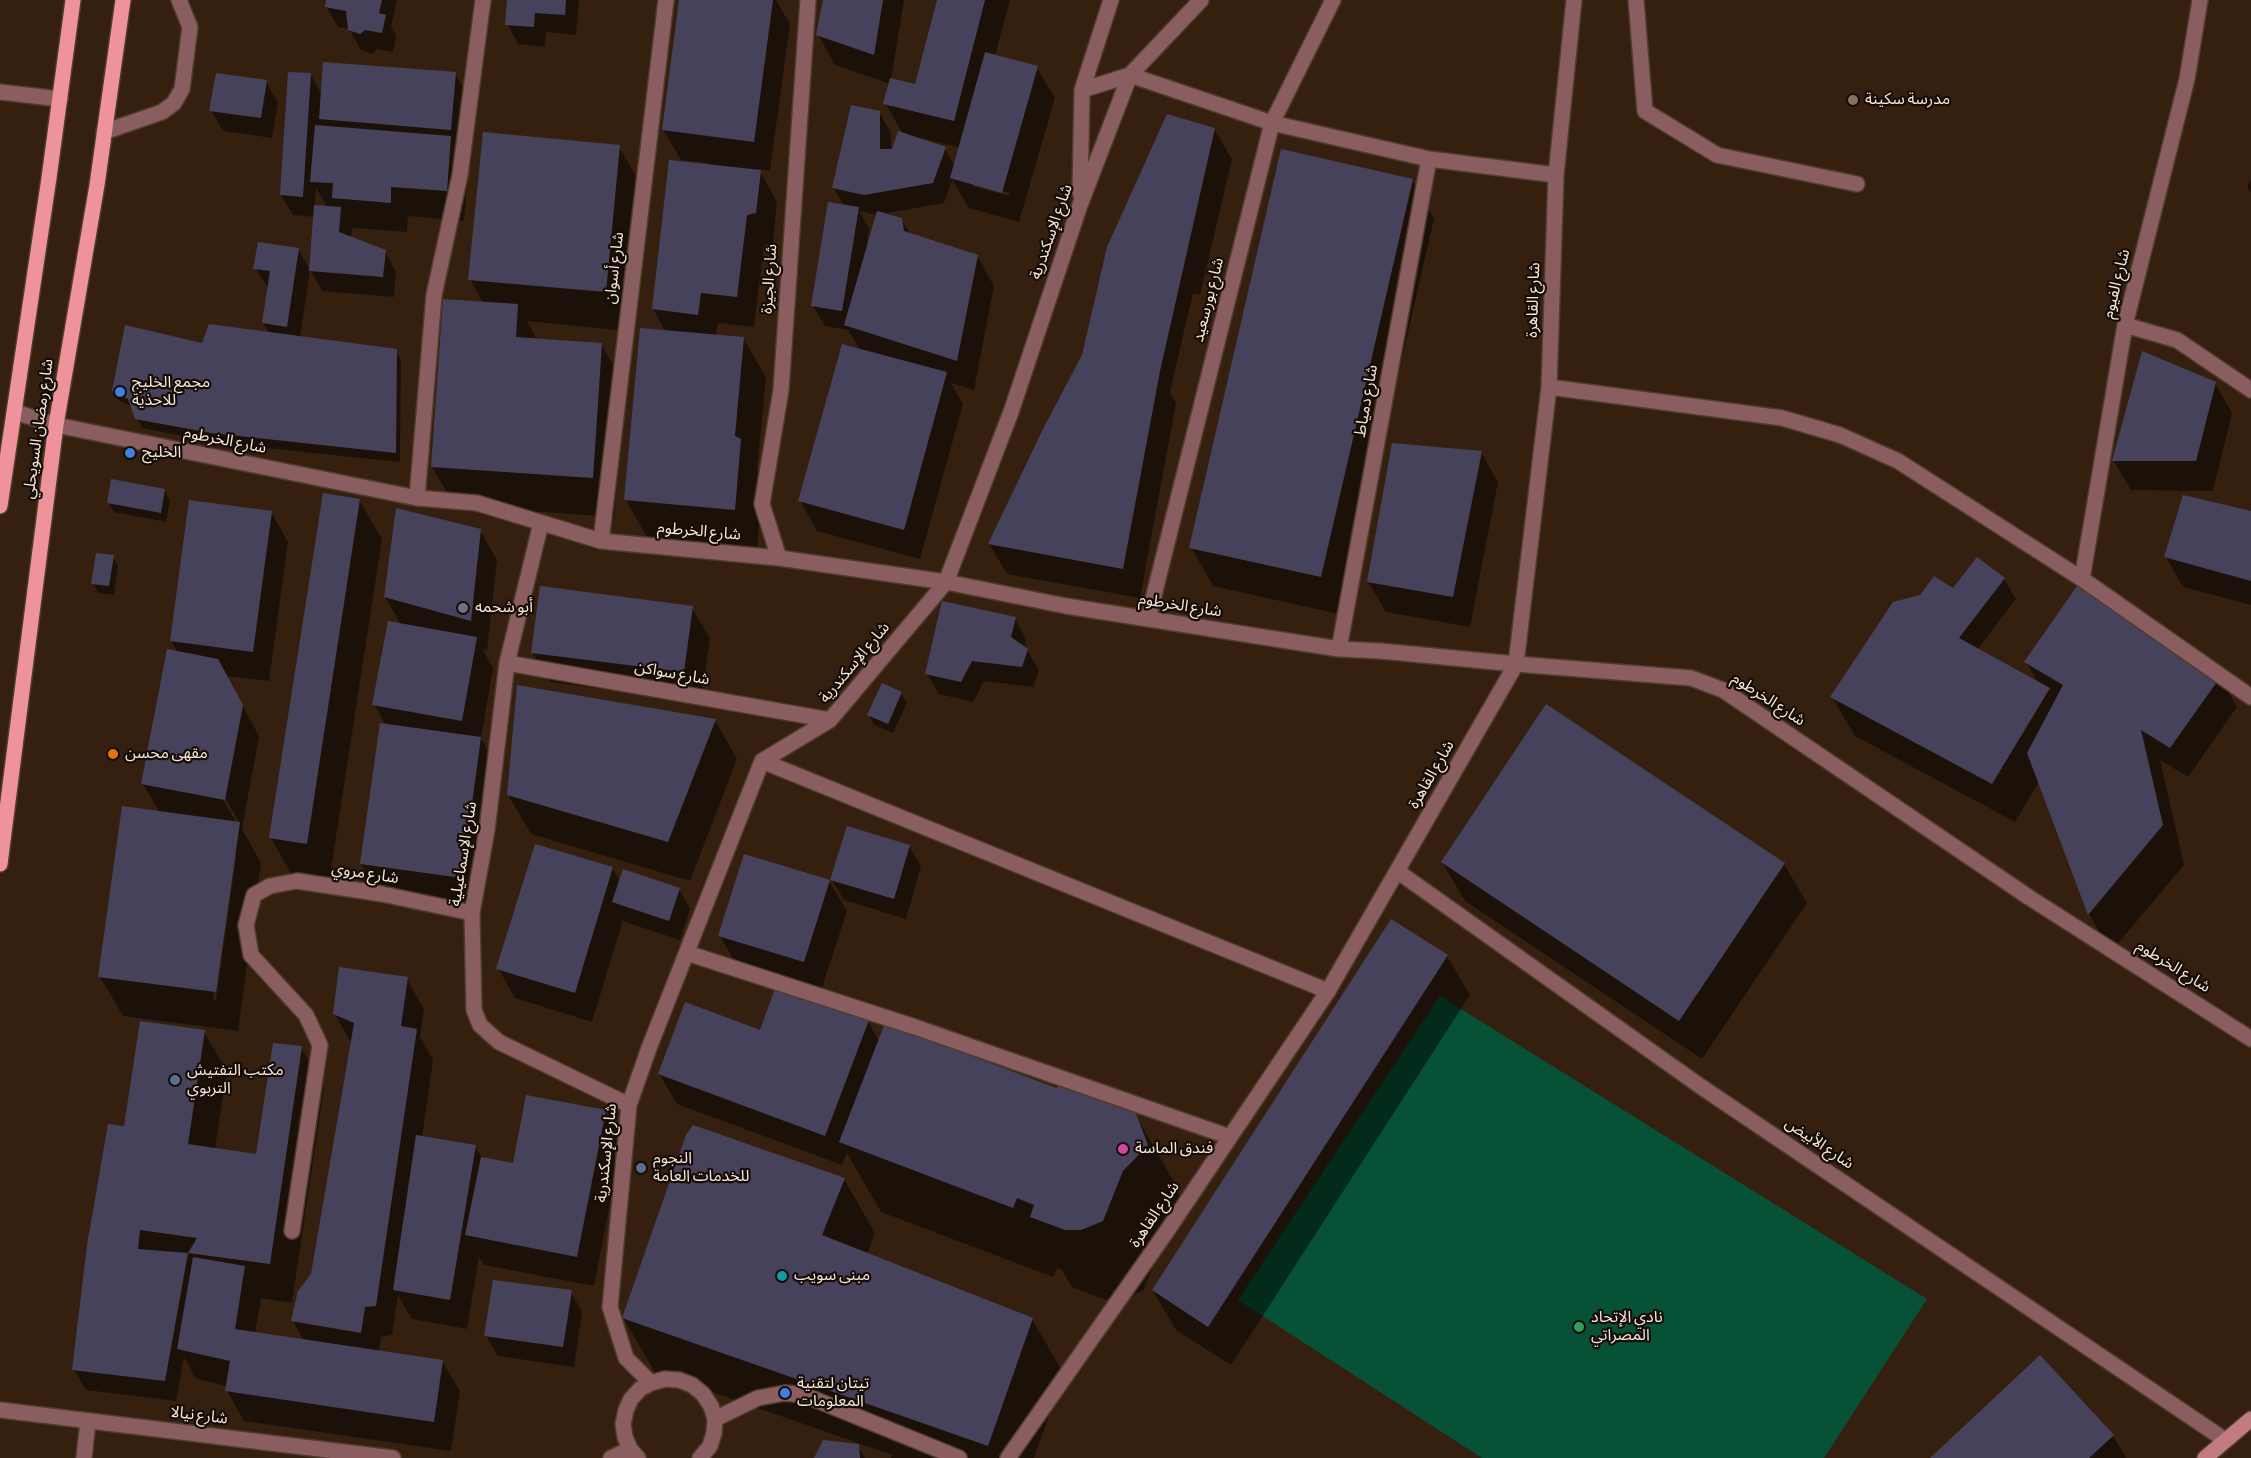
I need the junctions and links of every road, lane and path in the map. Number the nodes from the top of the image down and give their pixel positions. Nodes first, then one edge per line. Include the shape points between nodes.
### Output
1 (73, 0) edge
2 (123, 0) edge
3 (179, 0) edge
4 (483, 0) edge
5 (666, 0) edge
6 (808, 0) edge
7 (1111, 0) edge
8 (1201, 0) edge
9 (1333, 0) edge
10 (1574, 0) edge
11 (1636, 0) edge
12 (2200, 0) edge
13 (1130, 75) junction
14 (1082, 90) junction
15 (0, 92) edge
16 (60, 99) junction
17 (1272, 123) junction
18 (104, 132) junction
19 (1430, 159) junction
20 (1556, 175) junction
21 (1857, 184) dead end
22 (1080, 205) junction
23 (2125, 325) junction
24 (1550, 387) junction
25 (2251, 390) edge
26 (15, 412) junction
27 (56, 425) junction
28 (417, 498) junction
29 (0, 506) edge
30 (541, 523) junction
31 (601, 541) junction
32 (779, 558) junction
33 (2082, 579) junction
34 (946, 582) junction
35 (1148, 619) junction
36 (1339, 650) junction
37 (507, 663) junction
38 (1516, 664) junction
39 (2251, 697) edge
40 (830, 720) junction
41 (762, 761) junction
42 (0, 864) edge
43 (1397, 871) junction
44 (472, 913) junction
45 (687, 953) junction
46 (1328, 991) junction
47 (2251, 1039) edge
48 (629, 1105) junction
49 (1230, 1137) junction
50 (292, 1231) dead end
51 (651, 1383) junction
52 (0, 1410) edge
53 (714, 1419) junction
54 (2251, 1419) edge
55 (88, 1421) junction
56 (2225, 1440) junction
57 (297, 1452) edge
58 (634, 1453) edge
59 (84, 1458) edge
60 (393, 1458) edge
61 (611, 1458) edge
62 (700, 1458) edge
63 (959, 1458) edge
64 (1008, 1458) edge
65 (2205, 1458) edge

1 - 16 main road, شارع رمضان السويحلي
2 - 18 main road, شارع رمضان السويحلي
3 - 18 street via 190,27 182,89 174,103 162,112
4 - 28 street via 459,175 434,295
5 - 31 street, شارع أسوان
6 - 32 street, شارع الجيزة via 781,390 762,504
7 - 14 street
8 - 13 street, شارع الإسكندرية
9 - 17 street, شارع بورسعيد
10 - 20 street, شارع القاهرة
11 - 21 street via 1645,111 1717,155
12 - 23 street, شارع الفيوم via 2187,79
13 - 14 street
13 - 17 street
13 - 22 street, شارع الإسكندرية
14 - 22 street
15 - 16 street
16 - 26 main road, شارع رمضان السويحلي
17 - 19 street
17 - 35 street, شارع بورسعيد
18 - 27 main road, شارع رمضان السويحلي
19 - 20 street
19 - 36 street, شارع دمياط
20 - 24 street, شارع القاهرة
22 - 34 street, شارع الإسكندرية via 1011,412
23 - 25 street via 2177,340
23 - 33 street, شارع الفيوم
24 - 33 street via 1782,418 1840,435 1898,461
24 - 38 street, شارع القاهرة
26 - 27 street, شارع الخرطوم
26 - 29 main road, شارع رمضان السويحلي
27 - 28 street, شارع الخرطوم
27 - 42 main road, شارع رمضان السويحلي
28 - 30 street, شارع الخرطوم via 477,503
30 - 31 street, شارع الخرطوم
30 - 37 street, شارع الإسماعيلية
31 - 32 street, شارع الخرطوم
32 - 34 street, شارع الخرطوم
33 - 39 street
34 - 35 street, شارع الخرطوم
34 - 40 street, شارع الإسكندرية
35 - 36 street, شارع الخرطوم
36 - 38 street, شارع الخرطوم
37 - 40 street, شارع سواكن
37 - 44 street, شارع الإسماعيلية via 487,830
38 - 43 street, شارع القاهرة
38 - 47 street, شارع الخرطوم via 1691,678 1723,690 2030,898
40 - 41 street, شارع الإسكندرية
41 - 45 street, شارع الإسكندرية
41 - 46 street
43 - 46 street, شارع القاهرة
43 - 56 street, شارع الأبيض via 1700,1086
44 - 48 street, شارع الإسماعيلية via 474,1010 480,1025 499,1042
44 - 50 street, شارع مروي via 297,881 270,886 254,895 246,925 251,955 306,1015 320,1045
45 - 48 street, شارع الإسكندرية
45 - 49 street via 915,1027
46 - 49 street, شارع القاهرة
48 - 51 street, شارع الإسكندرية via 610,1306 626,1358
49 - 64 street, شارع القاهرة
51 - 53 street via 665,1379 692,1385 711,1406
51 - 58 street via 640,1389 626,1410 623,1424
52 - 55 street, شارع نيالا
53 - 62 street via 710,1446
53 - 63 street via 758,1398 785,1393 804,1395
54 - 56 main road
55 - 57 street, شارع نيالا
55 - 59 street
56 - 65 main road
57 - 60 street, شارع نيالا
58 - 61 street

